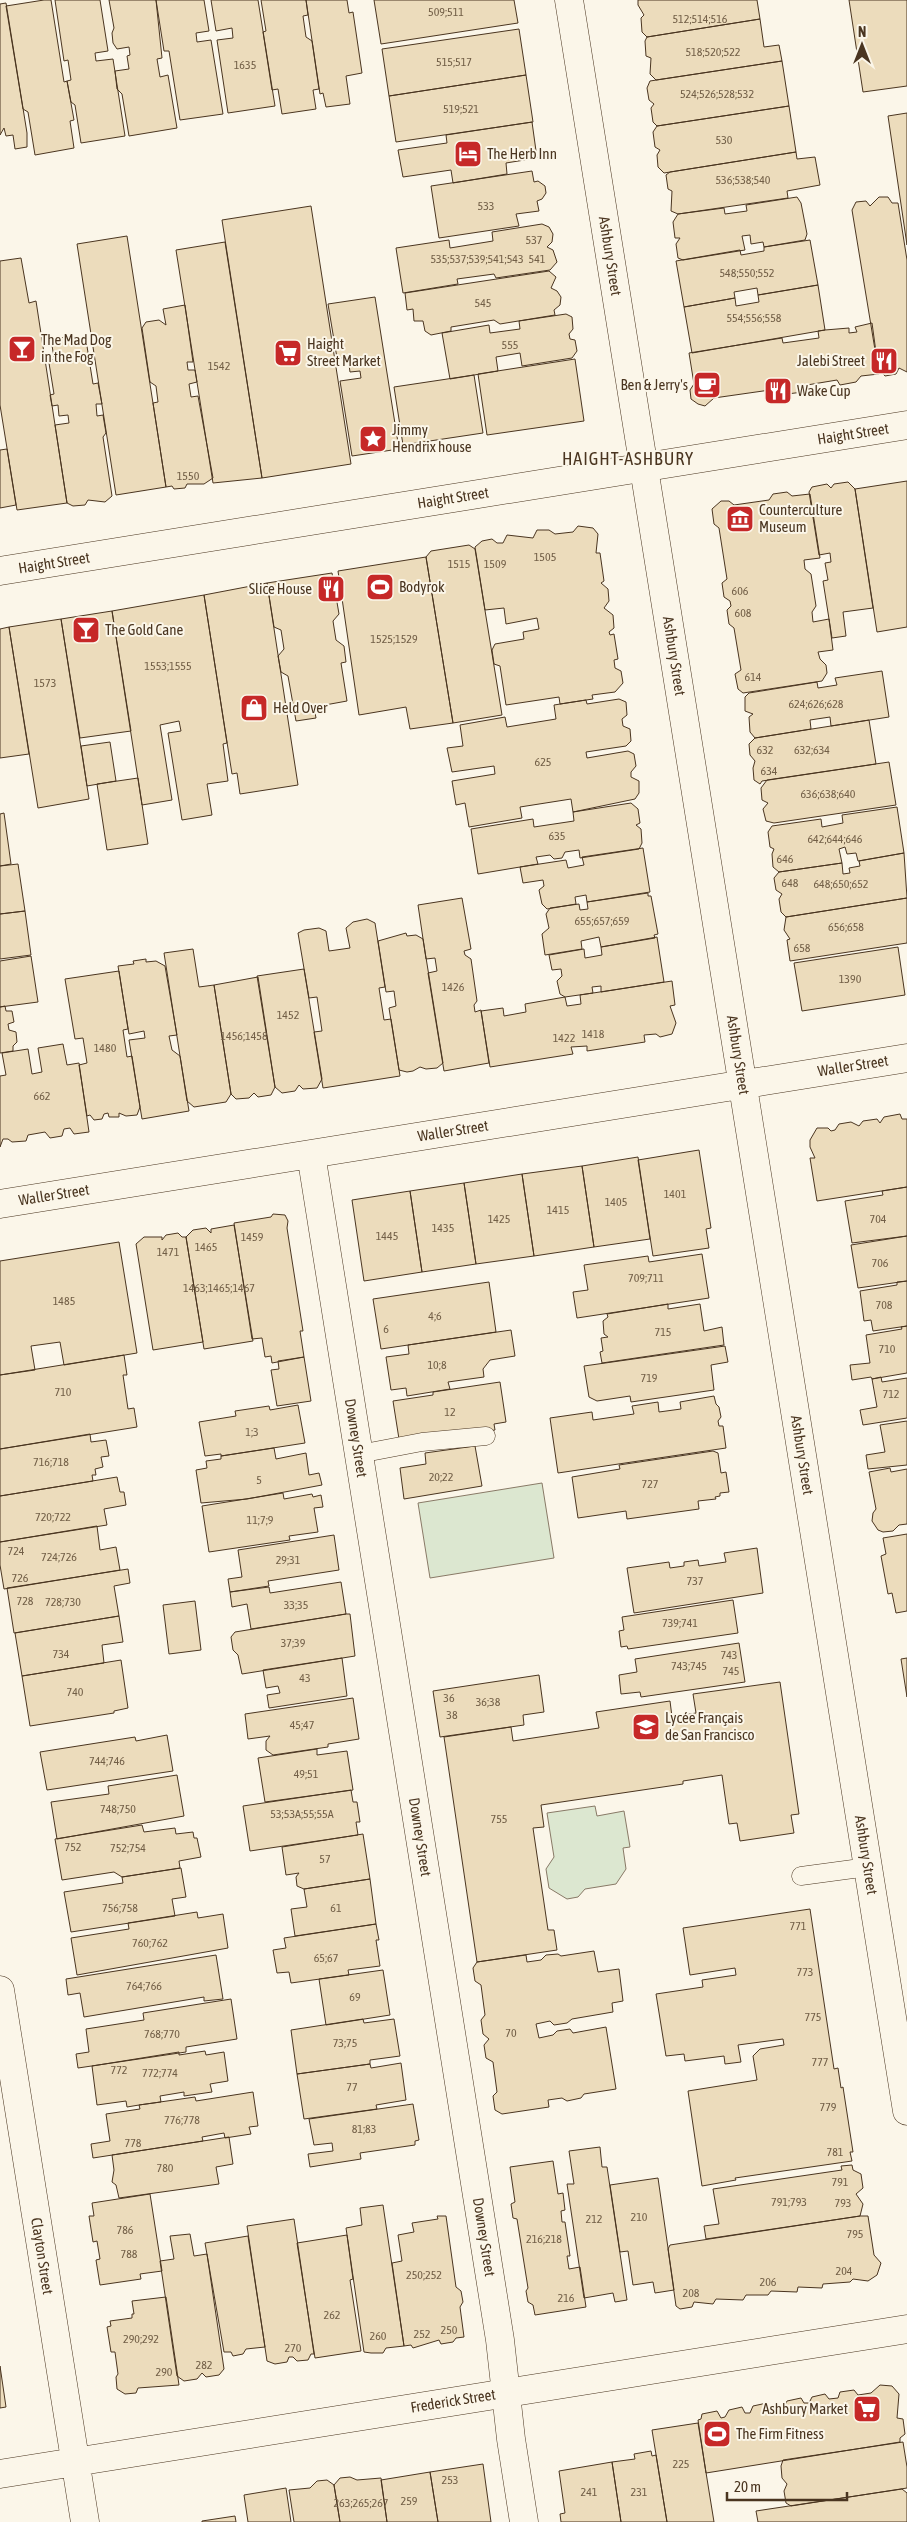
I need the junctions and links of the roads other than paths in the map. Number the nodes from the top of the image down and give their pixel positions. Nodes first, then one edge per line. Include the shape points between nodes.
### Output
1 (569, 0) edge
2 (907, 425) edge
3 (644, 467) junction
4 (0, 571) edge
5 (907, 1058) edge
6 (742, 1084) junction
7 (310, 1154) junction
8 (0, 1204) edge
9 (486, 1436) dead end
10 (359, 1454) junction
11 (868, 1867) junction
12 (801, 1876) dead end
13 (0, 1990) edge
14 (907, 2111) edge
15 (907, 2328) edge
16 (506, 2393) junction
17 (76, 2462) junction
18 (0, 2474) edge
19 (85, 2522) edge
20 (524, 2522) edge

1 - 3 street, Ashbury Street
2 - 3 street, Haight Street
3 - 4 street, Haight Street
3 - 6 street, Ashbury Street
5 - 6 street, Waller Street
6 - 7 street, Waller Street
6 - 11 street, Ashbury Street
7 - 8 street, Waller Street
7 - 10 street, Downey Street
9 - 10 lane via 422,1442
10 - 16 street, Downey Street
11 - 12 lane
11 - 14 street, Ashbury Street
13 - 17 street, Clayton Street
15 - 16 street, Frederick Street
16 - 17 street, Frederick Street
16 - 20 street, Downey Street
17 - 18 street, Frederick Street
17 - 19 street, Clayton Street

